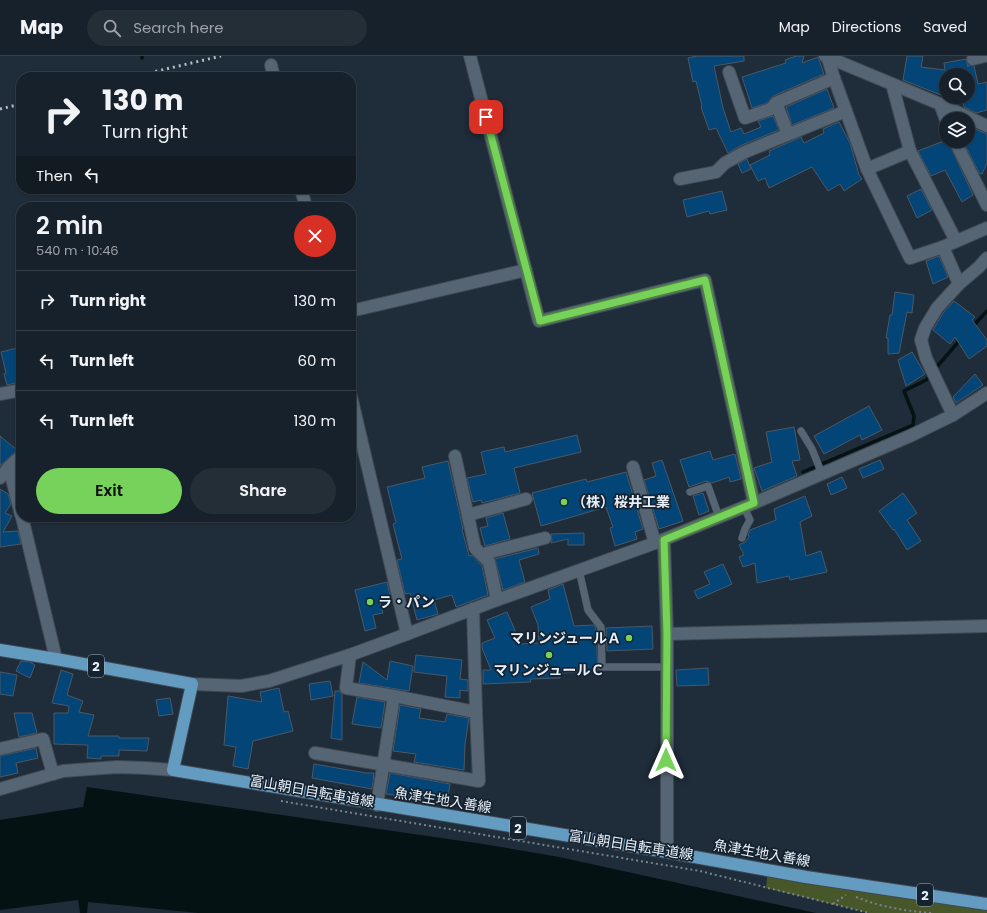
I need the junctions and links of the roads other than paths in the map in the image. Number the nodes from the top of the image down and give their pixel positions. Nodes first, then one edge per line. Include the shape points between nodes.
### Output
1 (470, 56) edge
2 (826, 56) edge
3 (271, 65) dead end
4 (273, 72) edge
5 (729, 72) dead end
6 (834, 78) junction
7 (892, 84) junction
8 (776, 103) junction
9 (939, 104) edge
10 (940, 104) joint
11 (846, 111) junction
12 (943, 112) edge
13 (987, 126) edge
14 (788, 134) junction
15 (958, 148) edge
16 (910, 151) junction
17 (867, 169) junction
18 (680, 179) dead end
19 (987, 205) edge
20 (987, 228) edge
21 (956, 241) junction
22 (943, 247) junction
23 (987, 258) edge
24 (526, 270) junction
25 (959, 284) junction
26 (356, 310) edge
27 (16, 391) edge
28 (987, 393) edge
29 (0, 394) edge
30 (953, 415) junction
31 (356, 417) edge
32 (801, 430) dead end
33 (455, 456) dead end
34 (16, 461) edge
35 (9, 467) junction
36 (632, 467) dead end
37 (822, 474) junction
38 (0, 478) edge
39 (690, 492) dead end
40 (16, 496) edge
41 (526, 499) dead end
42 (749, 505) junction
43 (468, 515) junction
44 (719, 517) junction
45 (22, 522) edge
46 (545, 538) dead end
47 (742, 538) dead end
48 (660, 541) junction
49 (483, 554) junction
50 (579, 570) junction
51 (497, 600) junction
52 (473, 609) junction
53 (987, 626) edge
54 (407, 634) junction
55 (667, 634) junction
56 (0, 650) edge
57 (350, 655) junction
58 (56, 658) junction
59 (666, 668) junction
60 (192, 684) junction
61 (394, 696) junction
62 (476, 712) junction
63 (0, 749) edge
64 (315, 753) dead end
65 (383, 764) junction
66 (173, 770) junction
67 (53, 774) junction
68 (0, 789) edge
69 (377, 805) junction
70 (667, 852) junction
71 (987, 904) edge

1 - 24 street
2 - 6 street
2 - 7 street
3 - 4 street
5 - 8 street via 745,118 771,109
6 - 8 street
6 - 11 street
7 - 9 street
7 - 16 street
8 - 14 street
10 - 12 street
10 - 13 street
11 - 14 street
11 - 17 street
14 - 18 street via 745,152 725,163 716,172
15 - 19 street
16 - 17 street
16 - 21 street
17 - 22 street via 910,258
20 - 21 street
21 - 22 street
22 - 25 street
23 - 25 street
24 - 26 street
24 - 42 street via 540,321 705,280
25 - 30 street via 937,308 925,328 922,340 926,358
27 - 29 street
28 - 30 street
30 - 37 street
31 - 54 street
32 - 37 lane
33 - 43 street
34 - 35 street
35 - 38 street
35 - 40 street
36 - 48 street
37 - 42 street
39 - 44 lane via 708,486
41 - 43 street
42 - 44 street
42 - 47 lane via 750,520
43 - 49 street via 475,548
44 - 48 street
45 - 58 street
46 - 49 street
48 - 50 street
48 - 55 street
49 - 51 street via 489,562
50 - 51 street
50 - 59 lane via 588,610 601,627 602,667
51 - 52 street
52 - 54 street
52 - 62 street
53 - 55 street
54 - 57 street
55 - 59 street
56 - 58 main road, 2
57 - 60 street via 269,681 241,686
57 - 61 street via 346,688
58 - 60 main road, 2
59 - 70 street
60 - 66 main road
61 - 62 street
61 - 65 street
62 - 65 street via 479,781
63 - 67 street via 43,739
64 - 65 street
65 - 69 street
66 - 67 street via 117,767
66 - 69 main road, 魚津生地入善線 / 2
67 - 68 street
69 - 70 main road, 魚津生地入善線 / 2
70 - 71 main road, 魚津生地入善線 / 2 via 806,877

